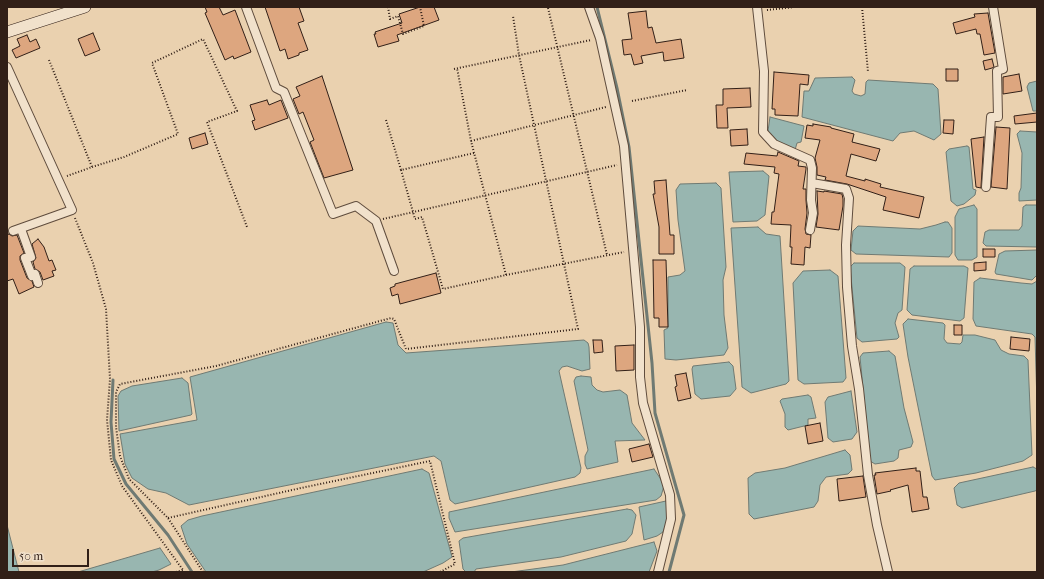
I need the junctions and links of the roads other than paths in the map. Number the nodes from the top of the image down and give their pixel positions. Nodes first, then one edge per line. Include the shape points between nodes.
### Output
1 (85, 7) edge
2 (246, 7) edge
3 (590, 7) edge
4 (993, 7) edge
5 (757, 9) edge
6 (7, 32) edge
7 (7, 67) edge
8 (812, 183) junction
9 (986, 187) dead end
10 (810, 230) dead end
11 (394, 272) dead end
12 (38, 283) dead end
13 (658, 572) edge
14 (888, 572) edge

1 - 6 street
2 - 11 street via 276,88 284,92 332,214 356,206 376,220
3 - 13 street via 600,38 624,146 640,327 643,403 670,495 670,520
4 - 9 street via 1003,69 997,71 998,117 991,117
5 - 8 street via 764,71 763,132 774,144 810,160
7 - 12 street via 72,210 17,230 31,256 25,258 32,276 35,274
8 - 10 street via 813,213
8 - 14 street via 846,189 849,198 846,245 852,346 868,475

